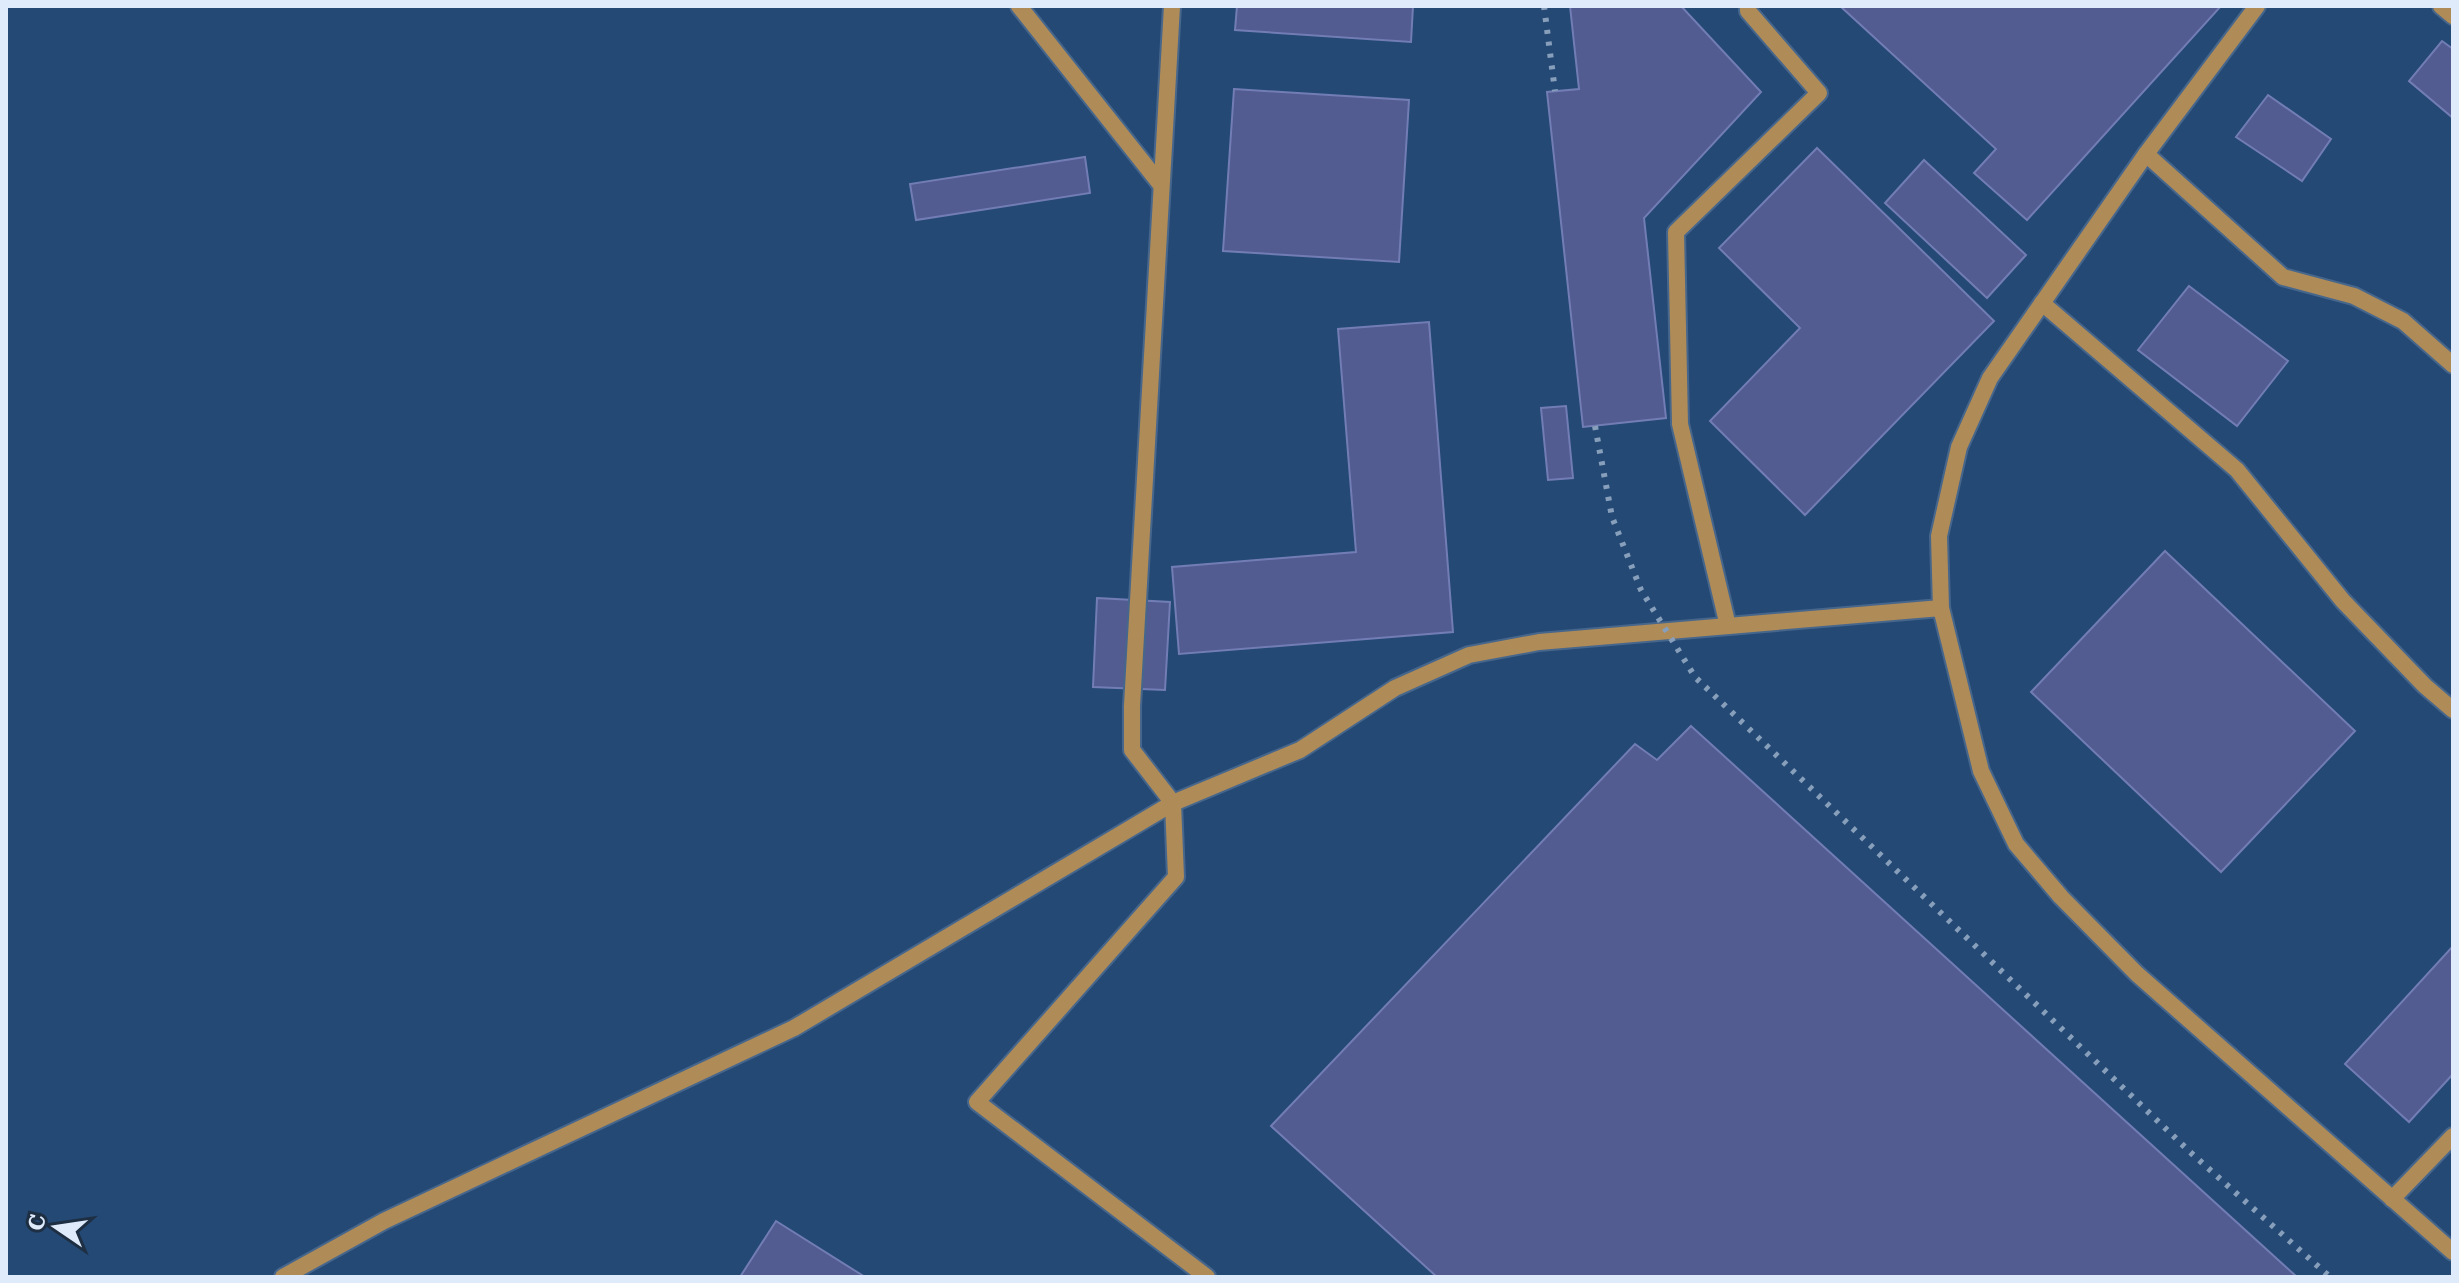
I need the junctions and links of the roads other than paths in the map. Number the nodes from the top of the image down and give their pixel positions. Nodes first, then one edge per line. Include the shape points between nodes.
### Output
1 (1019, 6) edge
2 (1172, 6) edge
3 (1748, 6) edge
4 (2257, 6) edge
5 (2441, 6) edge
6 (2453, 16) edge
7 (2146, 154) junction
8 (1161, 185) junction
9 (2042, 303) junction
10 (2453, 365) edge
11 (1941, 608) junction
12 (1728, 626) junction
13 (2453, 710) edge
14 (1173, 803) junction
15 (2453, 1136) edge
16 (2392, 1199) junction
17 (2453, 1252) edge
18 (283, 1277) edge
19 (1207, 1277) edge

1 - 8 street
2 - 8 street
3 - 12 street via 1819,93 1676,232 1680,424
4 - 7 street
5 - 6 street
7 - 9 street
7 - 10 street via 2283,277 2354,296 2403,321
8 - 14 street via 1132,750
9 - 11 street via 1990,378 1959,447 1939,536
9 - 13 street via 2237,470 2343,601
11 - 12 street
11 - 16 street via 1981,771 2016,844 2137,974
12 - 14 street via 1539,642 1469,655 1395,688 1300,750
14 - 18 street via 794,1028 384,1221
14 - 19 street via 1176,877 977,1102
15 - 16 street
16 - 17 street

